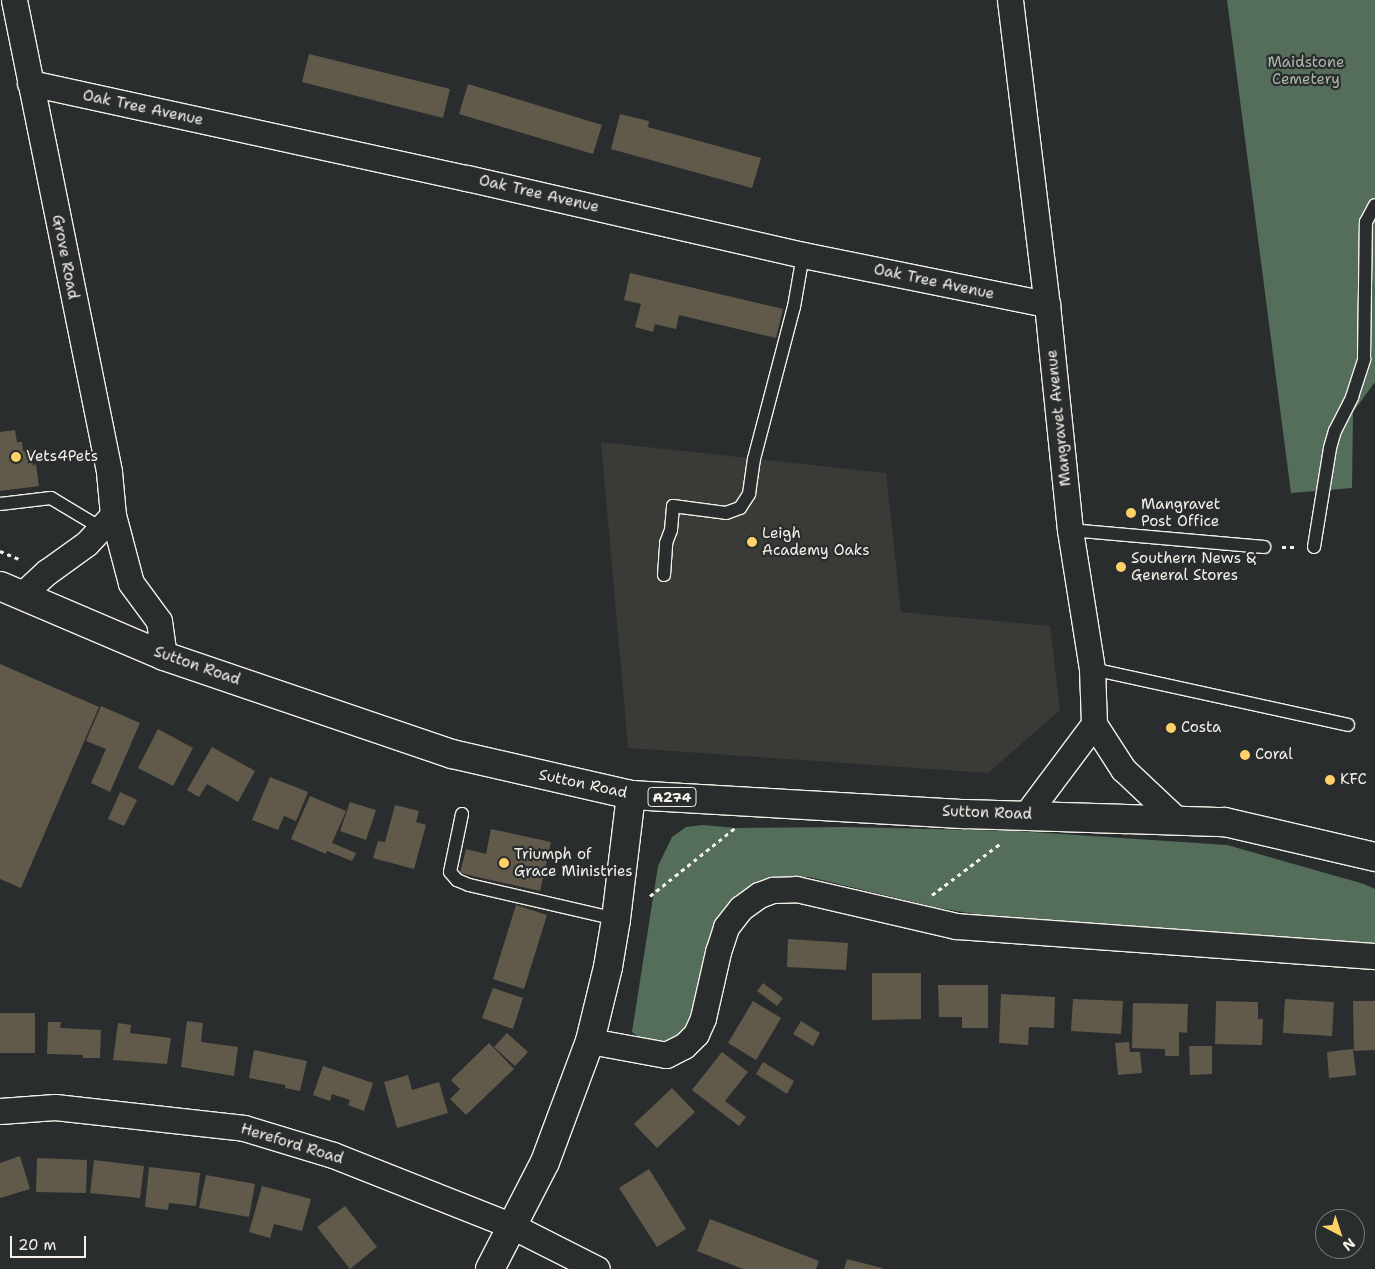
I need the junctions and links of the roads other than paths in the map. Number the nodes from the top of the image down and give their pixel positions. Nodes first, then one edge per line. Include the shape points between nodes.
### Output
1 (14, 0) edge
2 (1010, 0) edge
3 (30, 83) junction
4 (1375, 205) edge
5 (803, 255) junction
6 (1047, 304) junction
7 (0, 504) edge
8 (107, 522) junction
9 (1070, 530) junction
10 (1264, 547) road end
11 (1314, 547) road end
12 (664, 575) dead end
13 (11, 590) edge
14 (164, 656) junction
15 (1092, 669) junction
16 (1094, 724) junction
17 (1348, 725) dead end
18 (631, 795) junction
19 (462, 814) dead end
20 (1026, 815) junction
21 (1176, 819) junction
22 (1375, 857) edge
23 (616, 918) junction
24 (1375, 956) edge
25 (590, 1041) junction
26 (0, 1111) edge
27 (512, 1226) junction
28 (490, 1269) edge
29 (597, 1269) edge

1 - 3 street, Grove Road
2 - 6 street, Mangravet Avenue
3 - 5 street, Oak Tree Avenue
3 - 8 street, Grove Road via 109,472
4 - 11 lane via 1366,222 1364,359 1330,448
5 - 6 street, Oak Tree Avenue
5 - 12 lane via 794,307 757,446 749,494 740,508 726,513 673,506
6 - 9 street, Mangravet Avenue
7 - 8 lane via 51,498
8 - 13 street via 87,543 47,572
8 - 14 street, Grove Road via 131,583 159,621
9 - 10 lane
9 - 15 street, Mangravet Avenue
13 - 14 main road, Sutton Road / A274
14 - 18 main road, Sutton Road / A274 via 452,754
15 - 16 street, Mangravet Avenue
15 - 17 lane
16 - 20 street
16 - 21 street via 1123,769
18 - 20 main road, Sutton Road / A274
18 - 23 main road
19 - 23 lane via 450,872 457,880
20 - 21 main road, Sutton Road / A274
21 - 22 main road, Sutton Road / A274 via 1225,822
23 - 25 main road
24 - 25 street via 956,926 796,889 773,890 759,895 741,908 726,927 703,1018 696,1034 684,1046 666,1054
25 - 27 main road via 545,1162
26 - 27 street, Hereford Road via 55,1107 244,1128 333,1155
27 - 28 main road
27 - 29 street, Hereford Road

